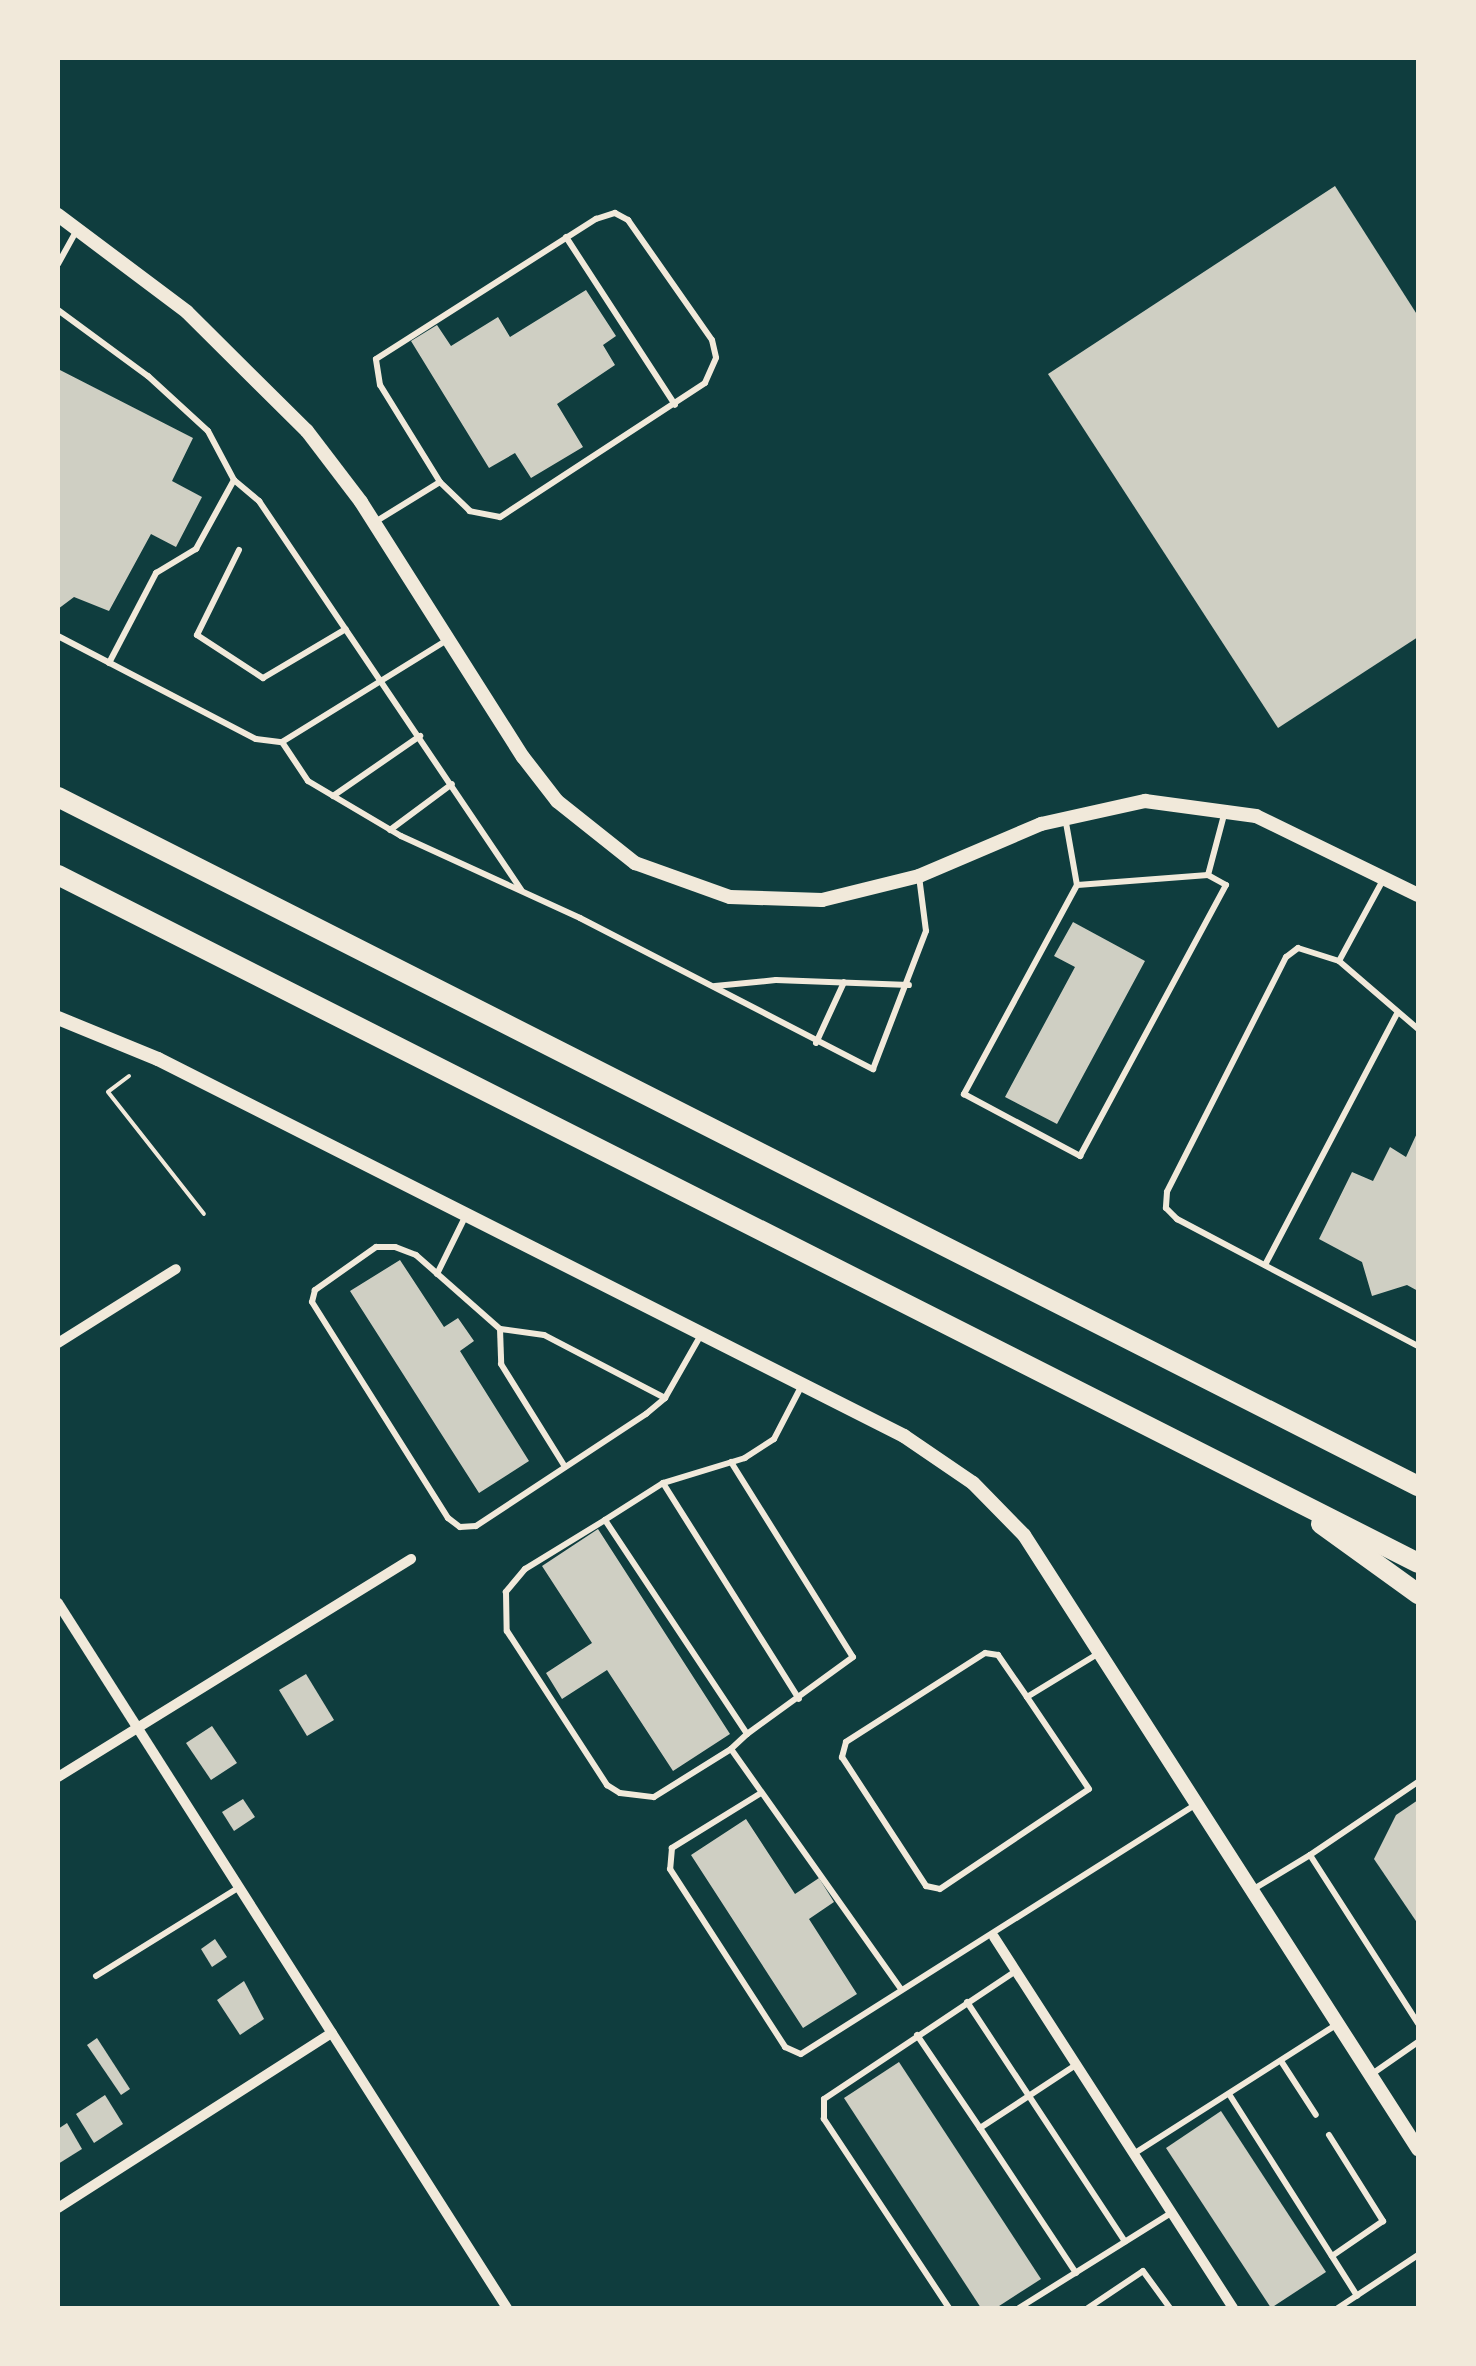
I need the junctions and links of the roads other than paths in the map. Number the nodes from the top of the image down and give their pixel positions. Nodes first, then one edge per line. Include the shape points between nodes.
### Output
1 (58, 214) edge
2 (78, 228) junction
3 (566, 237) junction
4 (58, 264) edge
5 (58, 310) edge
6 (675, 405) junction
7 (234, 480) junction
8 (440, 482) junction
9 (374, 522) junction
10 (238, 550) dead end
11 (346, 629) junction
12 (58, 636) edge
13 (448, 640) junction
14 (108, 662) junction
15 (382, 681) junction
16 (420, 736) junction
17 (282, 742) junction
18 (452, 784) junction
19 (333, 796) junction
20 (58, 797) edge
21 (1225, 810) junction
22 (1065, 817) junction
23 (390, 830) junction
24 (1208, 875) junction
25 (58, 876) edge
26 (919, 876) junction
27 (1385, 878) junction
28 (1076, 885) junction
29 (522, 892) junction
30 (1418, 895) edge
31 (1339, 962) junction
32 (844, 982) junction
33 (908, 984) junction
34 (713, 986) junction
35 (1397, 1014) junction
36 (58, 1018) edge
37 (1418, 1029) edge
38 (816, 1043) junction
39 (466, 1215) junction
40 (1265, 1265) junction
41 (176, 1269) dead end
42 (437, 1274) junction
43 (500, 1329) junction
44 (702, 1334) junction
45 (58, 1343) edge
46 (1418, 1346) edge
47 (802, 1384) junction
48 (665, 1398) junction
49 (731, 1462) junction
50 (565, 1467) junction
51 (663, 1484) junction
52 (1418, 1486) edge
53 (1293, 1500) junction
54 (605, 1520) junction
55 (411, 1559) dead end
56 (1418, 1563) edge
57 (1418, 1594) edge
58 (58, 1603) edge
59 (1100, 1653) junction
60 (1026, 1697) junction
61 (799, 1699) junction
62 (138, 1728) junction
63 (747, 1734) junction
64 (731, 1748) junction
65 (58, 1778) edge
66 (1418, 1782) edge
67 (761, 1793) junction
68 (1196, 1805) junction
69 (1310, 1855) junction
70 (240, 1887) junction
71 (1252, 1890) junction
72 (994, 1937) junction
73 (1016, 1971) junction
74 (96, 1976) dead end
75 (900, 1988) junction
76 (967, 2002) junction
77 (1418, 2023) edge
78 (1338, 2024) junction
79 (332, 2033) junction
80 (916, 2035) junction
81 (1418, 2042) edge
82 (1281, 2061) junction
83 (1077, 2064) junction
84 (1370, 2075) junction
85 (1228, 2094) junction
86 (1029, 2096) junction
87 (1316, 2116) dead end
88 (980, 2128) junction
89 (1329, 2135) dead end
90 (1418, 2150) edge
91 (1135, 2154) junction
92 (58, 2208) edge
93 (1172, 2212) junction
94 (1125, 2242) junction
95 (1418, 2255) edge
96 (1332, 2256) junction
97 (1076, 2273) junction
98 (1357, 2296) junction
99 (507, 2308) edge
100 (949, 2308) edge
101 (1019, 2308) edge
102 (1088, 2308) edge
103 (1170, 2308) edge
104 (1233, 2308) edge
105 (1338, 2308) edge

1 - 2 street
2 - 4 lane
2 - 9 street via 249,368 308,431
3 - 6 lane
3 - 6 lane via 615,213 644,234 712,340 716,358 705,384
3 - 8 lane via 376,359 380,384
5 - 7 lane via 148,376 208,431
6 - 8 lane via 500,517 470,511
7 - 11 lane via 259,501
7 - 14 lane via 196,549 156,573
8 - 9 lane
9 - 13 street
10 - 11 lane via 197,635 263,678
11 - 15 lane
12 - 14 lane
13 - 15 lane
13 - 26 street via 557,801 635,863 678,883 776,901 866,894
14 - 17 lane via 256,739
15 - 16 lane
15 - 17 lane
16 - 18 lane
16 - 19 lane
17 - 19 lane via 308,782
18 - 23 lane
18 - 29 lane
19 - 23 lane
20 - 52 highway
21 - 22 street via 1145,801
21 - 24 lane
21 - 27 street via 1256,816
22 - 26 street
22 - 28 lane
23 - 29 lane
24 - 28 lane
24 - 28 lane via 1226,885 1080,1156 964,1094
25 - 53 highway
26 - 33 lane via 926,931
27 - 30 street
27 - 31 lane
29 - 34 lane
31 - 35 lane
31 - 40 lane via 1298,948 1286,957 1167,1192 1166,1208 1177,1219
32 - 33 lane
32 - 34 lane
32 - 38 lane
33 - 38 lane via 872,1069
34 - 38 lane
35 - 37 lane
35 - 40 lane
36 - 39 street via 158,1059
39 - 42 lane
39 - 44 street
40 - 46 lane
41 - 45 street
42 - 43 lane
42 - 50 lane via 416,1255 376,1247 316,1290 312,1302 448,1518 460,1526 476,1526
43 - 48 lane via 544,1335
43 - 50 lane via 501,1364
44 - 47 street
44 - 48 lane
47 - 49 lane via 774,1440
47 - 59 street via 904,1436 973,1482 1024,1535
48 - 50 lane
49 - 51 lane
49 - 61 lane via 852,1656
51 - 54 lane
51 - 61 lane
53 - 56 highway
53 - 57 highway via 1373,1568
54 - 63 lane
54 - 64 lane via 525,1569 506,1592 506,1631 607,1785 620,1793 654,1797
55 - 62 street
58 - 62 street
59 - 60 lane
59 - 68 street
60 - 60 lane via 1089,1789 940,1889 926,1886 842,1756 846,1742 985,1653 998,1654
61 - 63 lane
62 - 65 street
62 - 70 street
63 - 64 lane
64 - 67 lane
66 - 69 lane
67 - 75 lane
67 - 75 lane via 672,1848 670,1869 785,2048 800,2054
68 - 71 street
68 - 72 lane
69 - 71 lane
69 - 77 lane
70 - 74 lane
70 - 79 street
71 - 78 street
72 - 73 street
72 - 75 lane via 916,1986
73 - 76 lane
73 - 83 street
76 - 80 lane
76 - 86 lane
78 - 82 lane
78 - 84 street
79 - 92 street
79 - 99 street
80 - 88 lane
80 - 100 lane via 842,2082 824,2099 824,2119
81 - 84 lane
82 - 85 lane
82 - 87 lane
83 - 86 lane
83 - 91 street
84 - 90 street
85 - 91 lane
85 - 96 lane
86 - 88 lane
86 - 94 lane
88 - 97 lane
89 - 96 lane via 1383,2221
91 - 93 street
93 - 94 lane
93 - 104 street
94 - 97 lane
95 - 98 lane
96 - 98 lane
97 - 101 lane
98 - 105 lane
102 - 103 lane via 1143,2271

